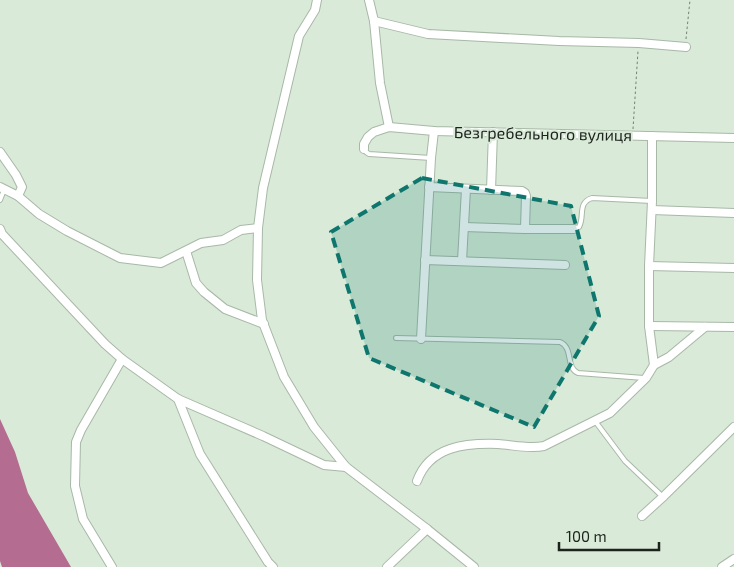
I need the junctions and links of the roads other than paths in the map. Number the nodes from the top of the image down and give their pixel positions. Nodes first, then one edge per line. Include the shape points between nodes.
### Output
1 (317, 0) edge
2 (369, 0) edge
3 (374, 21) junction
4 (686, 47) road end
5 (389, 127) junction
6 (434, 131) junction
7 (492, 132) junction
8 (652, 136) junction
9 (734, 138) edge
10 (364, 149) joint
11 (0, 152) edge
12 (431, 158) junction
13 (429, 187) junction
14 (2, 188) edge
15 (466, 190) junction
16 (491, 190) junction
17 (18, 196) junction
18 (0, 200) edge
19 (652, 201) junction
20 (652, 210) junction
21 (734, 213) edge
22 (464, 227) junction
23 (258, 228) junction
24 (525, 229) junction
25 (574, 229) joint
26 (1, 233) edge
27 (186, 251) junction
28 (425, 260) junction
29 (462, 261) junction
30 (565, 265) dead end
31 (649, 266) junction
32 (734, 268) edge
33 (264, 324) junction
34 (649, 326) junction
35 (705, 327) junction
36 (734, 327) edge
37 (396, 338) dead end
38 (421, 339) junction
39 (122, 358) junction
40 (654, 365) junction
41 (646, 378) junction
42 (178, 399) junction
43 (595, 421) junction
44 (734, 428) edge
45 (346, 467) junction
46 (417, 481) dead end
47 (663, 497) junction
48 (642, 516) dead end
49 (427, 529) junction
50 (734, 560) edge
51 (112, 567) edge
52 (273, 567) edge
53 (387, 567) edge
54 (474, 567) edge
55 (722, 567) edge

1 - 23 street via 315,10 299,36 263,188
2 - 3 street
3 - 4 street via 428,34
3 - 5 street via 380,84
5 - 6 street, Безгребельного вулиця
5 - 10 street via 368,137
6 - 7 street, Безгребельного вулиця
6 - 12 street
7 - 8 street, Безгребельного вулиця
7 - 16 street
8 - 9 street, Безгребельного вулиця
8 - 19 street
10 - 12 lane via 369,154
11 - 17 street via 22,187
12 - 13 street
13 - 15 street
13 - 28 street
14 - 17 street
14 - 18 lane
15 - 16 street
15 - 22 street
16 - 24 street via 525,193
17 - 27 street via 39,214 120,258 160,263
19 - 20 street
19 - 25 lane via 586,200 581,223
20 - 21 street
20 - 31 street
22 - 24 street
22 - 29 street
23 - 27 street via 241,230 223,240 201,243
23 - 33 street via 257,280
24 - 25 street
26 - 39 street
27 - 33 street via 196,283 204,292 225,309
28 - 29 street
28 - 38 street
29 - 30 street
31 - 32 street
31 - 34 street
33 - 45 street via 284,377 314,427
34 - 35 street
34 - 40 street
35 - 36 street
35 - 40 street
37 - 38 lane
38 - 41 lane via 560,342 568,348 572,368 578,373
39 - 42 street
39 - 51 street via 81,430 75,454 75,486 83,519
40 - 41 street
41 - 43 street via 610,413
42 - 45 street via 324,465
42 - 52 street via 200,454
43 - 46 street via 537,448 464,445 441,452 428,461
43 - 47 lane via 625,461
44 - 47 street
45 - 49 street
47 - 48 street
49 - 53 street
49 - 54 street
50 - 55 street

